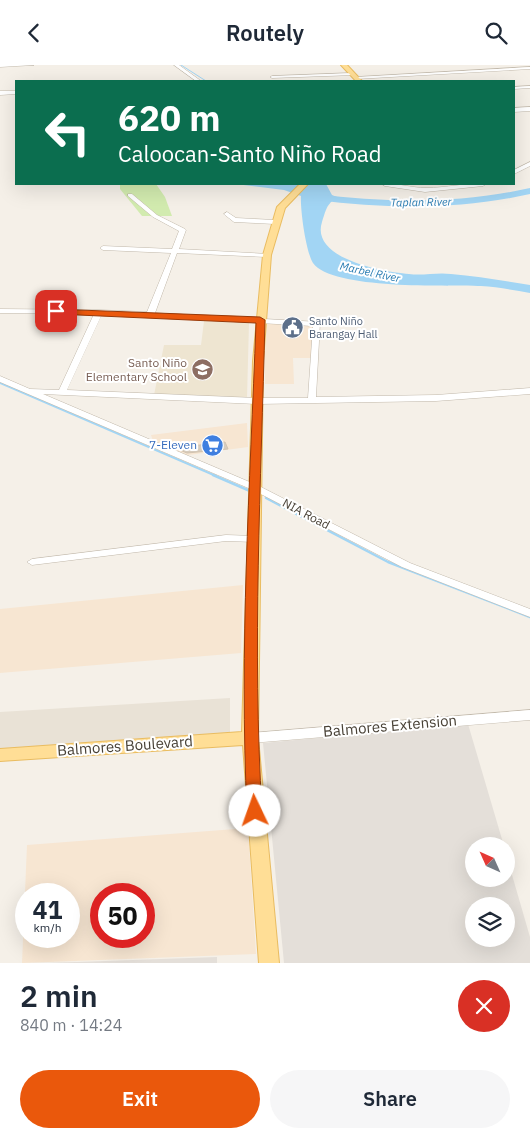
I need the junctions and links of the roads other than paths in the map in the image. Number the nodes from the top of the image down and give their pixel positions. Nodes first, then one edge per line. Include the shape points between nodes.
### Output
1 (32, 65) edge
2 (176, 65) edge
3 (344, 65) edge
4 (0, 66) edge
5 (530, 68) edge
6 (272, 77) dead end
7 (356, 78) edge
8 (198, 80) edge
9 (530, 87) edge
10 (515, 88) edge
11 (0, 93) edge
12 (15, 93) edge
13 (530, 109) edge
14 (515, 110) edge
15 (530, 164) edge
16 (515, 172) edge
17 (303, 185) edge
18 (393, 185) edge
19 (471, 185) edge
20 (130, 195) dead end
21 (227, 214) dead end
22 (275, 222) junction
23 (103, 248) dead end
24 (175, 251) junction
25 (267, 255) junction
26 (0, 311) edge
27 (99, 313) junction
28 (150, 315) junction
29 (260, 320) junction
30 (0, 379) edge
31 (25, 390) junction
32 (530, 391) edge
33 (62, 392) junction
34 (312, 400) junction
35 (256, 401) junction
36 (256, 488) junction
37 (255, 539) junction
38 (32, 562) dead end
39 (530, 613) edge
40 (530, 715) edge
41 (250, 738) junction
42 (0, 755) edge
43 (269, 963) edge

1 - 4 street
2 - 8 street
3 - 7 main road
5 - 7 street
6 - 7 street
9 - 10 street
11 - 12 street
13 - 14 street
15 - 16 street
17 - 22 main road via 281,207
18 - 19 street via 425,189
20 - 24 street via 147,210 182,230
21 - 22 street via 234,219
22 - 25 main road
23 - 24 street
24 - 25 street
24 - 28 street
25 - 29 main road
26 - 27 street
27 - 28 street
27 - 33 street
28 - 29 street
29 - 34 street via 317,324
29 - 35 main road
30 - 31 street, NIA Road
31 - 33 street
31 - 36 street, NIA Road
32 - 34 street via 436,398
33 - 35 street
34 - 35 street
35 - 36 main road
36 - 37 main road
36 - 39 street, NIA Road via 406,565
37 - 38 street via 226,538
37 - 41 main road
40 - 41 street, Balmores Extension
41 - 42 main road, Balmores Boulevard
41 - 43 main road

